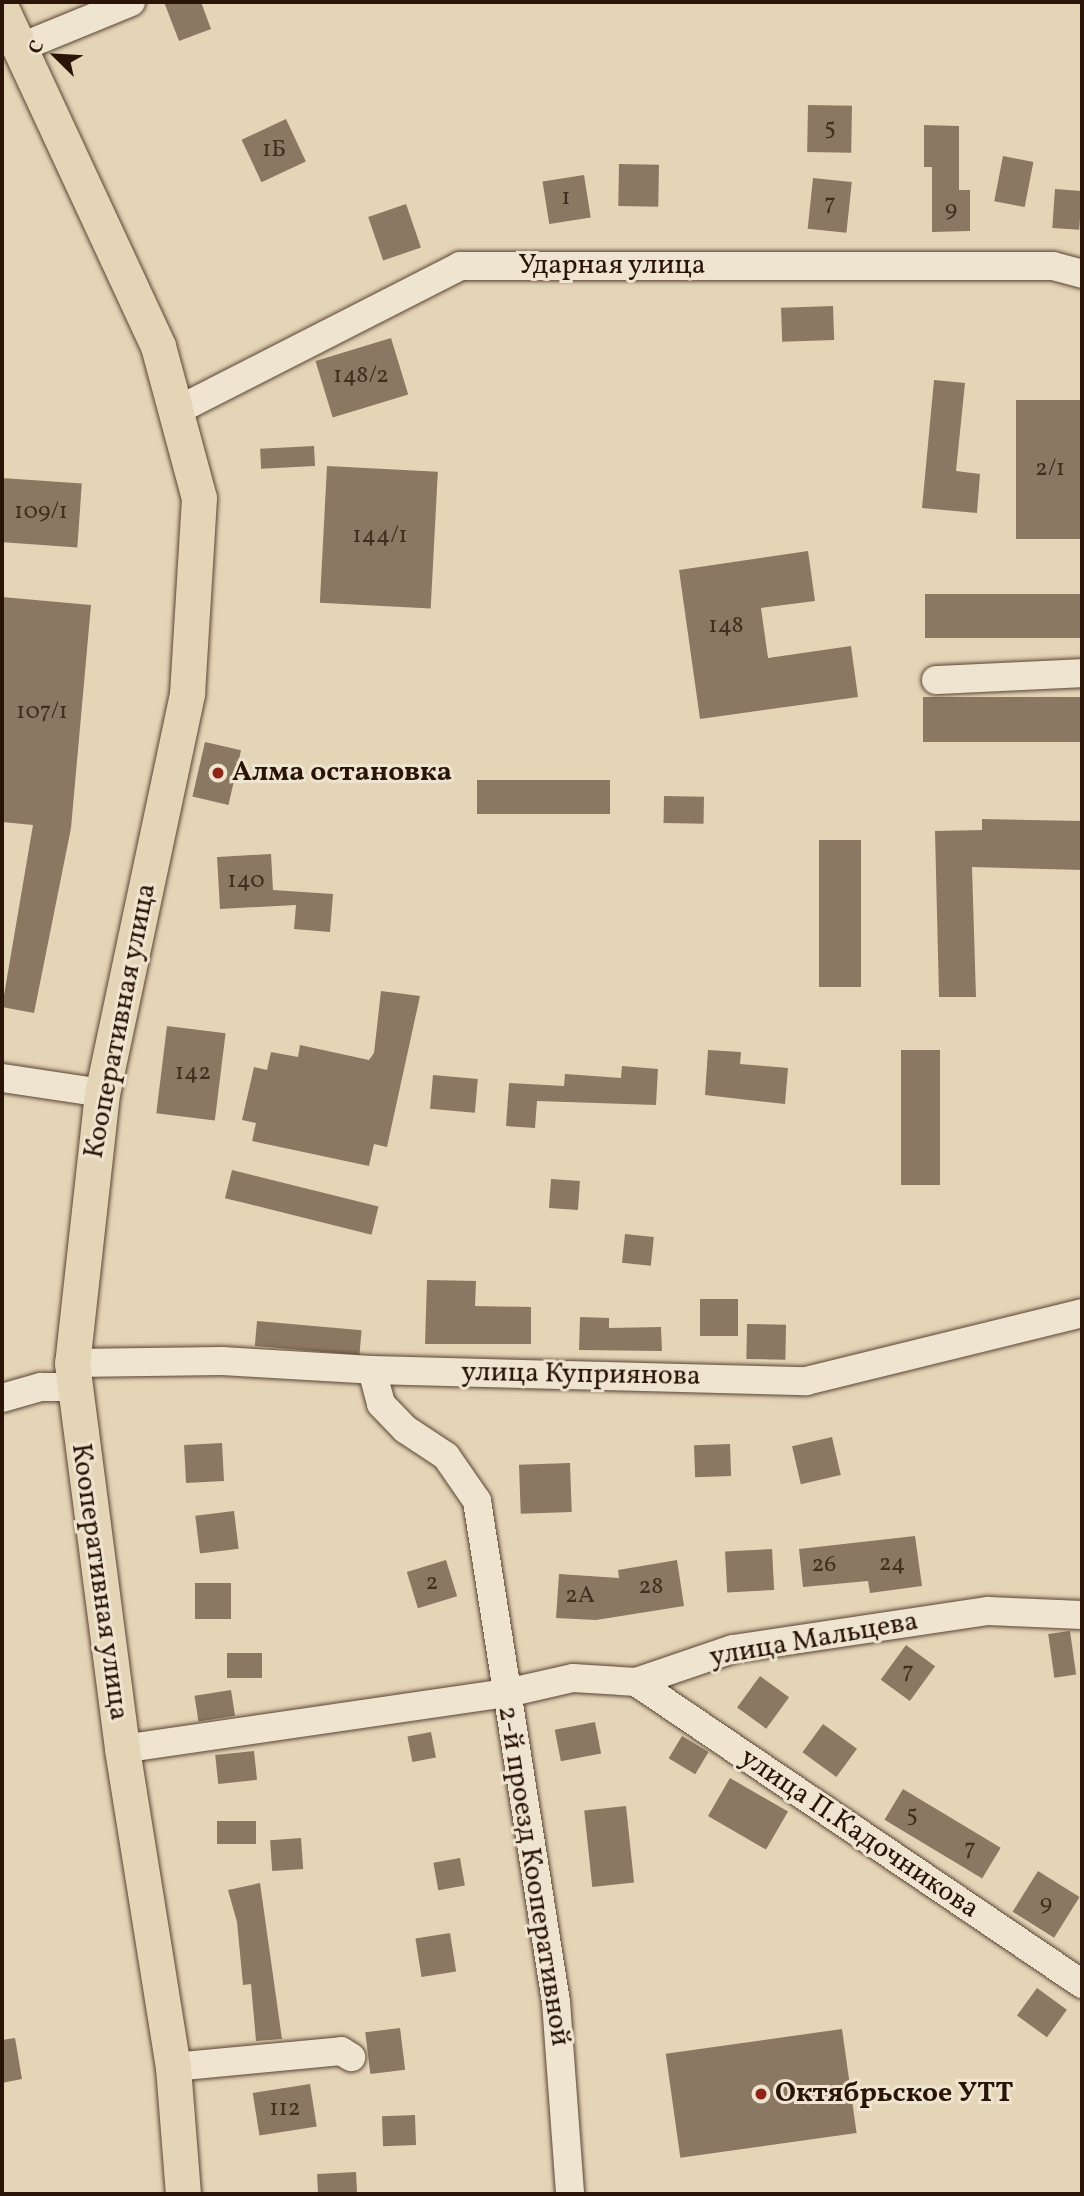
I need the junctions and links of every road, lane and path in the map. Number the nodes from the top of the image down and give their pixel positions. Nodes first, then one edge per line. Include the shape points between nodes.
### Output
1 (131, 2) edge
2 (2, 10) edge
3 (19, 48) junction
4 (1082, 274) edge
5 (176, 411) junction
6 (1082, 673) edge
7 (936, 680) dead end
8 (2, 1078) edge
9 (102, 1093) junction
10 (1082, 1313) edge
11 (372, 1370) junction
12 (72, 1375) junction
13 (2, 1398) edge
14 (1082, 1615) edge
15 (636, 1682) junction
16 (507, 1693) junction
17 (122, 1749) junction
18 (1082, 1984) edge
19 (351, 2057) dead end
20 (173, 2067) junction
21 (183, 2194) edge
22 (570, 2194) edge

1 - 3 street
2 - 3 main road, Кооперативная улица
3 - 5 main road, Кооперативная улица via 158,346
4 - 5 street, Ударная улица via 1053,266 460,266
5 - 9 main road, Кооперативная улица via 199,498 187,694
6 - 7 street
8 - 9 street
9 - 12 main road, Кооперативная улица
10 - 11 street, улица Куприянова via 806,1381
11 - 12 street, улица Куприянова via 222,1361
11 - 16 street via 381,1404 405,1429 446,1457 477,1501
12 - 13 street, улица Куприянова
12 - 17 main road, Кооперативная улица
14 - 15 street, улица Мальцева via 974,1613 733,1649
15 - 16 street, улица Мальцева via 573,1678
15 - 18 street, улица П.Кадочникова
16 - 17 street, 2-й проезд Кооперативной
16 - 22 street, 2-й проезд Кооперативной via 556,2002
17 - 20 main road, Кооперативная улица
19 - 20 street via 341,2052
20 - 21 main road, Кооперативная улица

